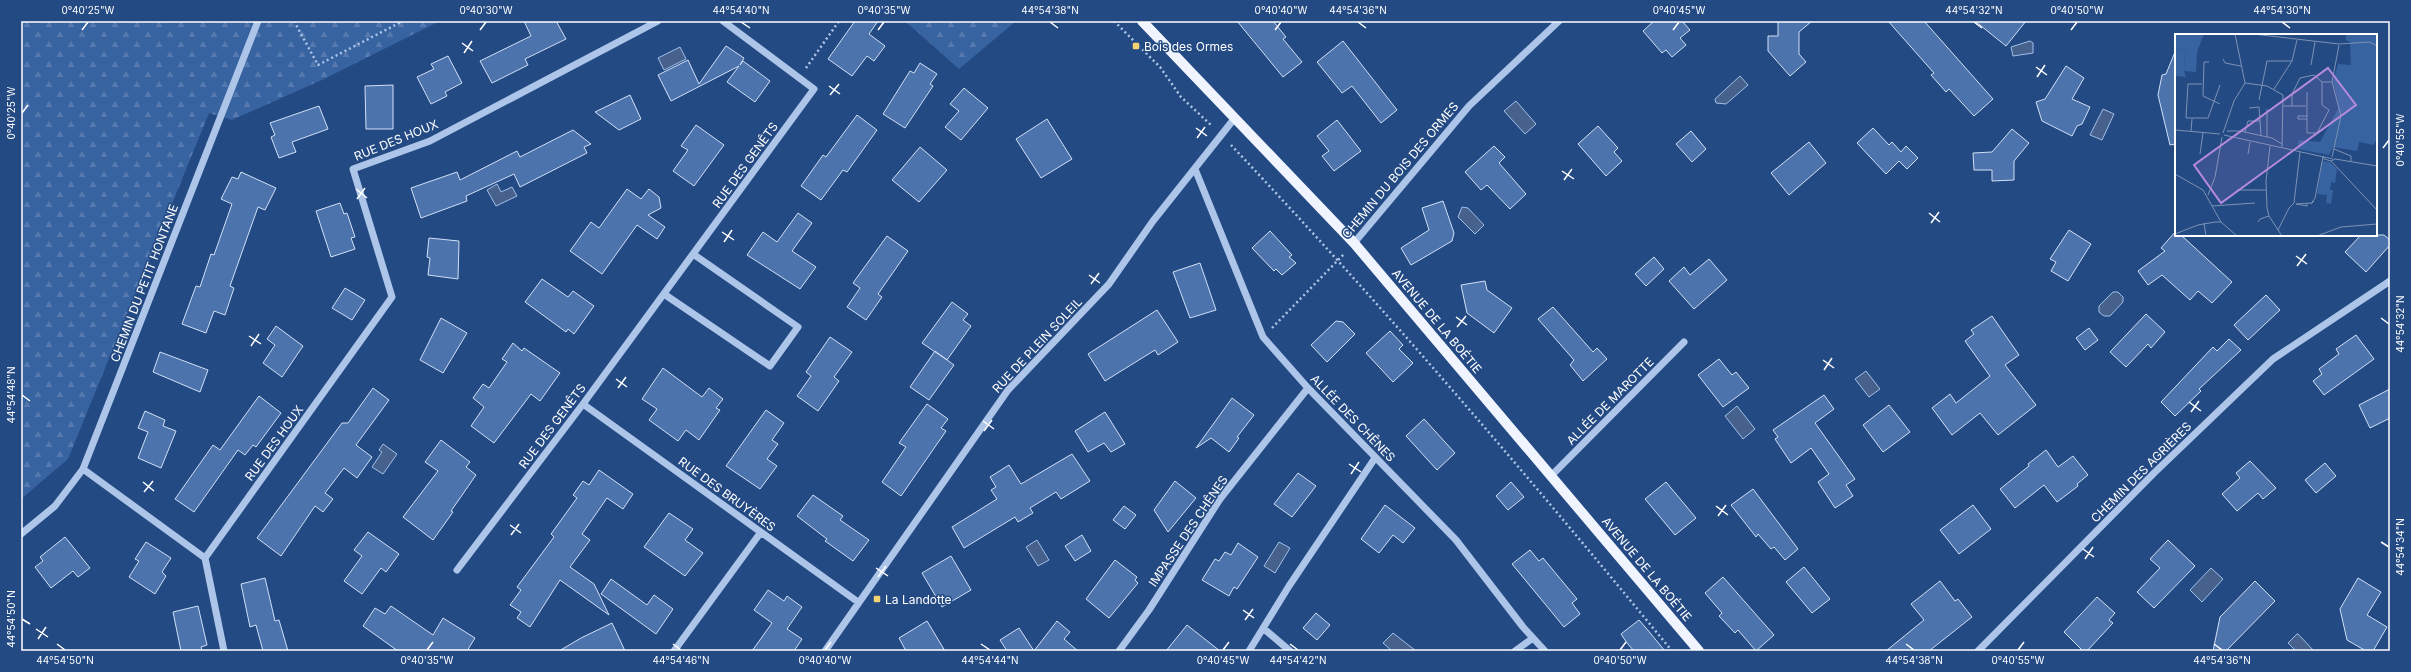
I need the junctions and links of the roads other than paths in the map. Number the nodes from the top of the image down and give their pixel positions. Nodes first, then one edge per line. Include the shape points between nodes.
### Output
1 (258, 21) edge
2 (658, 21) edge
3 (723, 21) edge
4 (1142, 21) edge
5 (1558, 21) edge
6 (1234, 119) junction
7 (1195, 169) junction
8 (1354, 244) junction
9 (693, 254) junction
10 (2390, 281) edge
11 (664, 294) junction
12 (1684, 342) dead end
13 (1308, 388) junction
14 (583, 404) junction
15 (1375, 458) junction
16 (83, 469) junction
17 (1552, 475) junction
18 (761, 532) junction
19 (21, 534) edge
20 (205, 558) junction
21 (457, 570) dead end
22 (858, 602) junction
23 (1263, 628) junction
24 (1533, 638) junction
25 (224, 651) edge
26 (674, 651) edge
27 (825, 651) edge
28 (1119, 651) edge
29 (1249, 651) edge
30 (1290, 651) edge
31 (1515, 651) edge
32 (1545, 651) edge
33 (1699, 651) edge
34 (1978, 651) edge

1 - 16 street, CHEMIN DU PETIT HONTANE
2 - 20 street, RUE DES HOUX via 430,141 353,169 392,297
3 - 9 street, RUE DES GENÊTS via 814,89
4 - 6 main road, AVENUE DE LA BOÉTIE
5 - 8 street, CHEMIN DU BOIS DES ORMES via 1469,106
6 - 7 street, RUE DE PLEIN SOLEIL
6 - 8 main road, AVENUE DE LA BOÉTIE
7 - 13 street, ALLÉE DES CHÊNES via 1263,337
7 - 22 street, RUE DE PLEIN SOLEIL via 1153,221 1109,284 1008,390
8 - 17 main road, AVENUE DE LA BOÉTIE
9 - 11 street, RUE DES GENÊTS
9 - 11 street via 798,327 770,366
10 - 34 street, CHEMIN DES AGRIÈRES via 2273,359 2154,472
11 - 14 street, RUE DES GENÊTS
12 - 17 street, ALLÉE DE MAROTTE
13 - 15 street, ALLÉE DES CHÊNES
13 - 28 street, IMPASSE DES CHÊNES via 1220,499 1149,610
14 - 18 street, RUE DES BRUYÈRES
14 - 21 street, RUE DES GENÊTS
15 - 23 street
15 - 24 street, ALLÉE DES CHÊNES via 1456,540
16 - 19 street, CHEMIN DU PETIT HONTANE via 55,506
16 - 20 street
17 - 33 main road, AVENUE DE LA BOÉTIE
18 - 22 street, RUE DES BRUYÈRES
18 - 26 street
20 - 25 street
22 - 27 street, RUE DE PLEIN SOLEIL
23 - 29 street
23 - 30 street
24 - 31 street
24 - 32 street, ALLÉE DES CHÊNES

